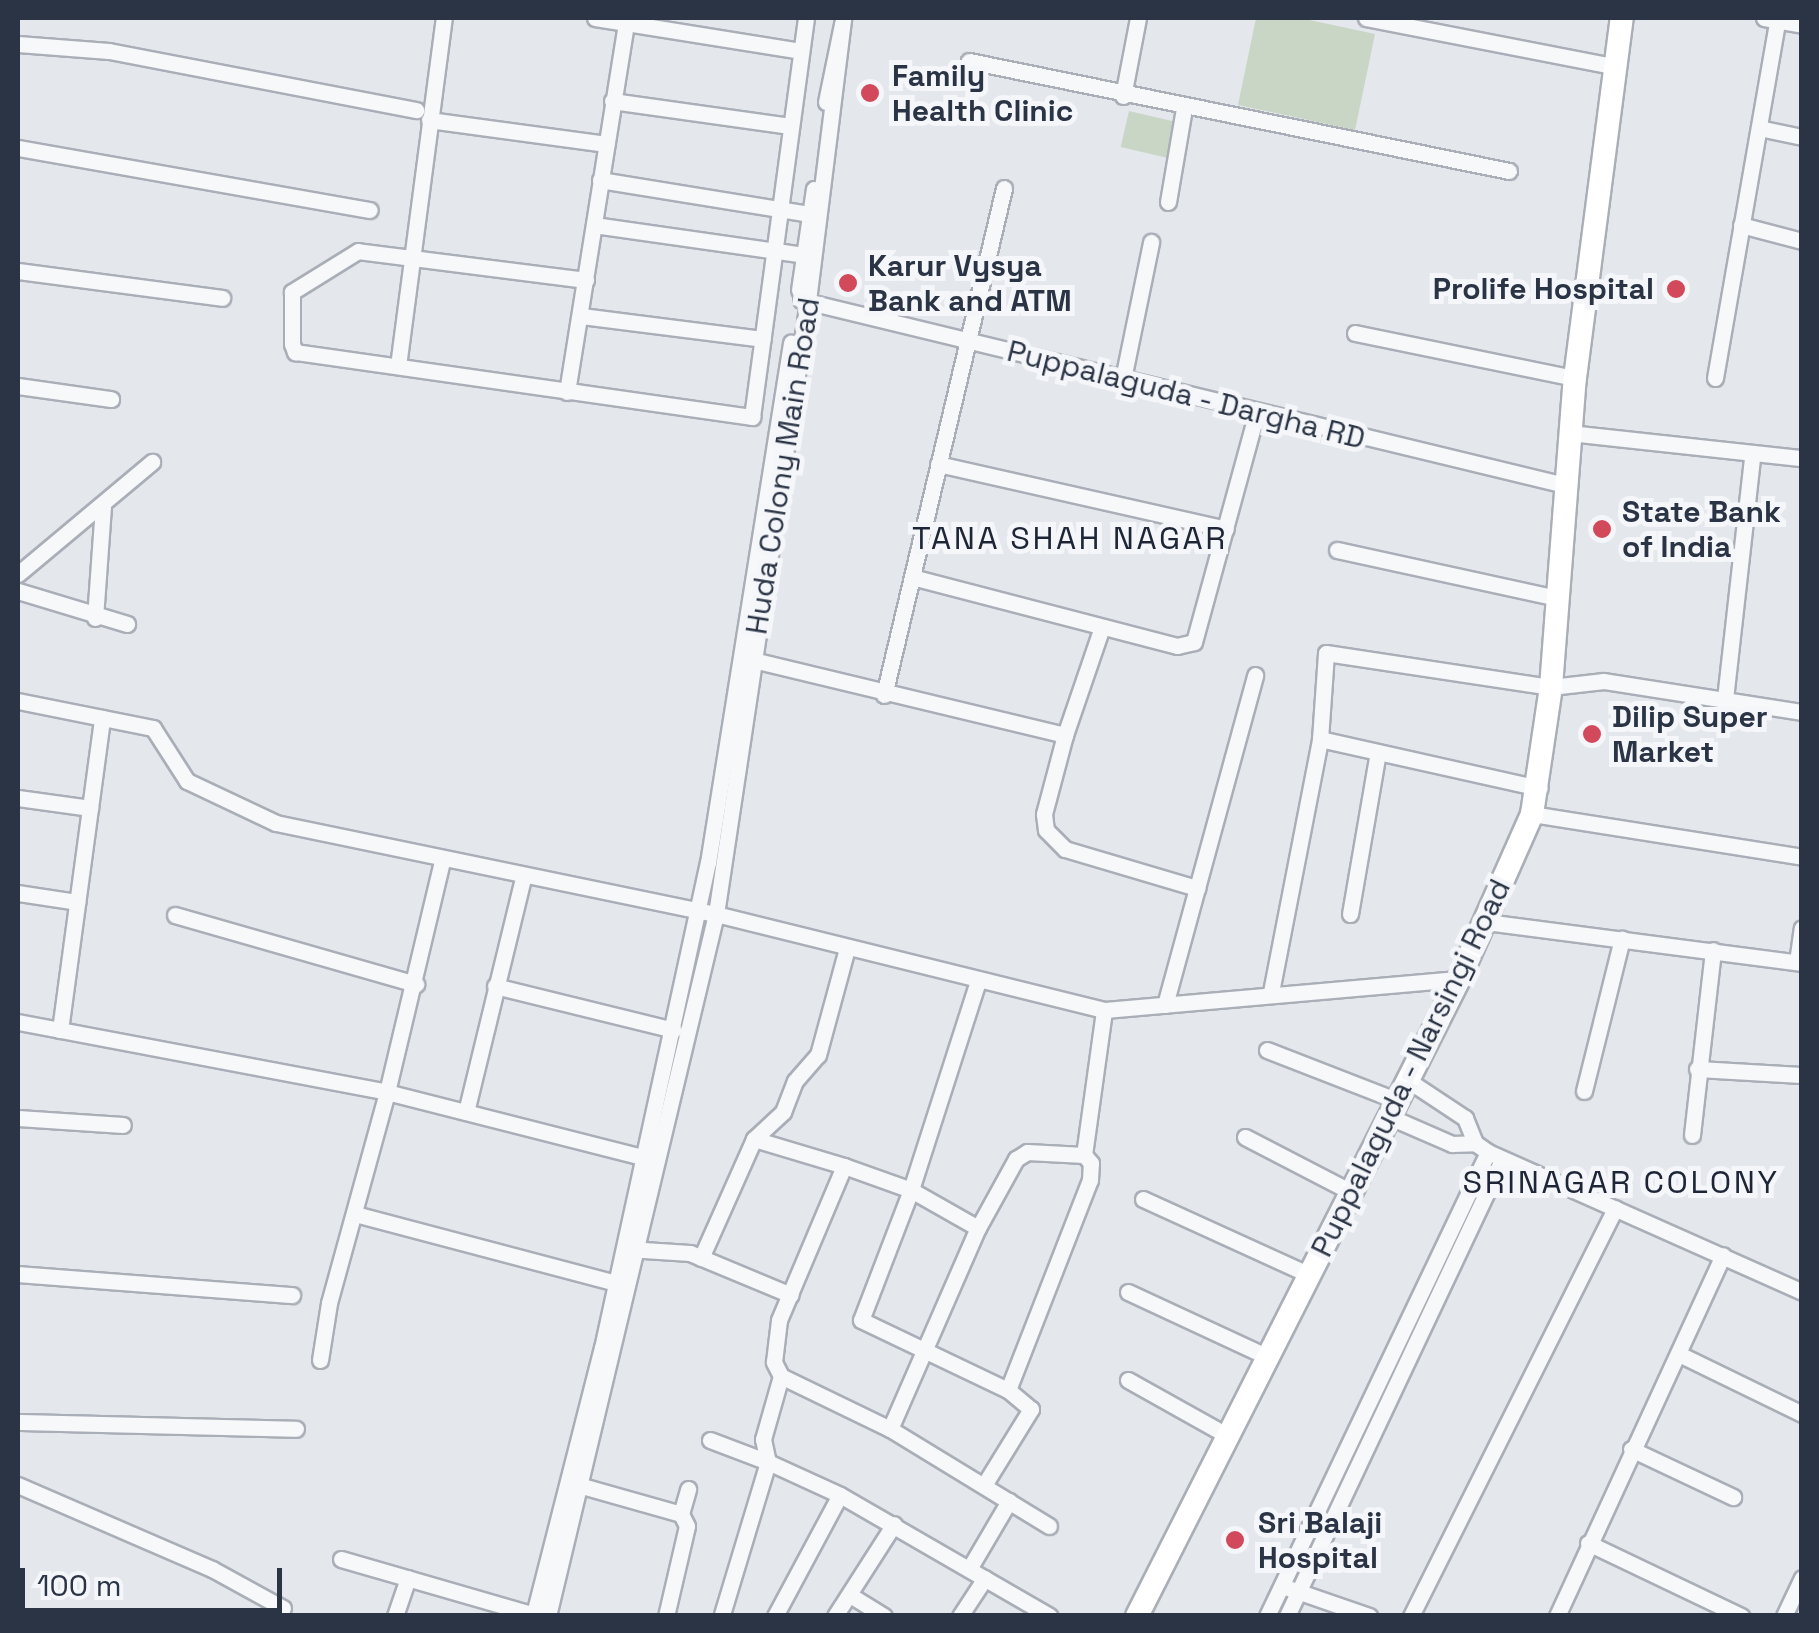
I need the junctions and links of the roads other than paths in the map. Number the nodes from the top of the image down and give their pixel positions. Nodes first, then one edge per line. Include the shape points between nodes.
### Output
1 (444, 18) edge
2 (595, 18) edge
3 (806, 18) edge
4 (1138, 18) edge
5 (1376, 18) edge
6 (1622, 18) edge
7 (1773, 18) edge
8 (636, 22) edge
9 (1802, 25) edge
10 (842, 28) edge
11 (18, 44) edge
12 (800, 51) junction
13 (968, 61) dead end
14 (1613, 66) junction
15 (1123, 96) junction
16 (612, 101) junction
17 (1184, 108) junction
18 (423, 115) junction
19 (790, 126) junction
20 (1759, 128) junction
21 (1802, 137) edge
22 (606, 144) junction
23 (18, 148) edge
24 (1509, 171) dead end
25 (600, 180) junction
26 (1004, 188) dead end
27 (1168, 202) dead end
28 (370, 210) dead end
29 (778, 210) junction
30 (810, 214) junction
31 (594, 224) junction
32 (1742, 225) junction
33 (1802, 241) edge
34 (1151, 242) dead end
35 (773, 251) junction
36 (804, 255) junction
37 (411, 257) junction
38 (18, 271) edge
39 (586, 280) junction
40 (222, 298) dead end
41 (803, 300) junction
42 (581, 316) junction
43 (1354, 333) dead end
44 (763, 339) junction
45 (971, 341) junction
46 (398, 366) junction
47 (1575, 378) junction
48 (1714, 378) dead end
49 (1123, 379) junction
50 (18, 386) edge
51 (567, 392) junction
52 (111, 400) dead end
53 (1257, 412) junction
54 (1570, 433) junction
55 (1752, 457) junction
56 (1802, 458) edge
57 (152, 462) dead end
58 (938, 464) junction
59 (1565, 485) junction
60 (103, 506) junction
61 (1226, 528) junction
62 (1337, 550) dead end
63 (18, 574) edge
64 (912, 577) junction
65 (18, 592) edge
66 (1558, 598) junction
67 (96, 618) junction
68 (126, 624) dead end
69 (1102, 627) junction
70 (753, 660) junction
71 (1255, 675) dead end
72 (1551, 687) junction
73 (884, 695) junction
74 (1725, 698) junction
75 (18, 700) edge
76 (1802, 712) edge
77 (102, 718) junction
78 (1065, 736) junction
79 (1320, 739) junction
80 (1378, 752) junction
81 (1540, 788) junction
82 (18, 798) edge
83 (90, 808) junction
84 (1532, 814) junction
85 (1802, 857) edge
86 (442, 861) junction
87 (523, 878) junction
88 (1197, 888) junction
89 (18, 893) edge
90 (77, 902) junction
91 (698, 911) junction
92 (716, 914) junction
93 (1350, 914) dead end
94 (175, 915) dead end
95 (1486, 922) junction
96 (1802, 928) edge
97 (1622, 940) junction
98 (847, 948) junction
99 (1713, 950) junction
100 (1800, 962) edge
101 (1460, 979) junction
102 (978, 981) junction
103 (416, 984) junction
104 (495, 986) junction
105 (1271, 992) junction
106 (1165, 1006) junction
107 (1104, 1010) junction
108 (18, 1022) edge
109 (60, 1030) junction
110 (674, 1030) junction
111 (1267, 1050) dead end
112 (1697, 1069) junction
113 (1802, 1075) edge
114 (1406, 1078) junction
115 (1584, 1091) dead end
116 (387, 1092) junction
117 (1393, 1108) junction
118 (466, 1112) junction
119 (18, 1118) edge
120 (123, 1125) dead end
121 (1692, 1135) dead end
122 (1246, 1138) dead end
123 (754, 1139) junction
124 (1488, 1152) junction
125 (1084, 1155) junction
126 (650, 1160) junction
127 (844, 1166) junction
128 (912, 1190) junction
129 (1352, 1192) junction
130 (1143, 1199) dead end
131 (1615, 1208) junction
132 (355, 1214) junction
133 (978, 1228) junction
134 (631, 1249) junction
135 (1723, 1255) junction
136 (702, 1258) junction
137 (18, 1274) edge
138 (1310, 1275) junction
139 (616, 1283) junction
140 (1128, 1292) dead end
141 (1802, 1292) edge
142 (292, 1295) dead end
143 (791, 1295) junction
144 (925, 1354) junction
145 (1678, 1354) junction
146 (1268, 1357) junction
147 (320, 1360) dead end
148 (781, 1376) junction
149 (1128, 1380) dead end
150 (1008, 1390) junction
151 (1802, 1414) edge
152 (18, 1422) edge
153 (296, 1429) dead end
154 (890, 1429) junction
155 (1228, 1436) junction
156 (710, 1440) dead end
157 (1631, 1449) junction
158 (768, 1462) junction
159 (18, 1485) edge
160 (984, 1485) junction
161 (582, 1486) junction
162 (688, 1489) dead end
163 (840, 1494) junction
164 (1733, 1497) dead end
165 (1009, 1501) junction
166 (681, 1514) junction
167 (894, 1524) junction
168 (1048, 1526) dead end
169 (1588, 1543) junction
170 (341, 1559) dead end
171 (969, 1569) junction
172 (408, 1578) junction
173 (985, 1578) junction
174 (1802, 1578) edge
175 (1277, 1584) junction
176 (1295, 1590) junction
177 (850, 1595) junction
178 (494, 1599) junction
179 (283, 1608) dead end
180 (722, 1614) edge
181 (540, 1615) edge
182 (395, 1616) edge
183 (488, 1616) edge
184 (666, 1616) edge
185 (775, 1616) edge
186 (836, 1616) edge
187 (884, 1616) edge
188 (960, 1616) edge
189 (1050, 1616) edge
190 (1136, 1616) edge
191 (1267, 1616) edge
192 (1287, 1616) edge
193 (1369, 1616) edge
194 (1412, 1616) edge
195 (1557, 1616) edge
196 (1741, 1616) edge
197 (1784, 1616) edge

1 - 18 street
2 - 8 street
3 - 12 street
4 - 15 street
5 - 14 street
6 - 14 street, Puppalaguda - Narsingi Road
7 - 9 street
7 - 20 street
8 - 12 street
8 - 16 street
10 - 30 street
10 - 41 street, Huda Colony Main Road
11 - 18 street via 109,51
12 - 19 street
13 - 15 street
14 - 47 street, Puppalaguda - Narsingi Road
15 - 17 street
16 - 19 street
16 - 22 street
17 - 24 street
17 - 27 street
18 - 22 street
18 - 37 street
19 - 29 street
20 - 21 street
20 - 32 street
22 - 25 street
23 - 28 street
25 - 29 street
25 - 31 street
26 - 45 street
29 - 30 street
29 - 35 street
30 - 36 street
31 - 35 street
31 - 39 street
32 - 33 street
32 - 48 street
34 - 49 street
35 - 36 street
35 - 44 street
36 - 41 street
37 - 39 street
37 - 46 street
37 - 46 street via 358,251 292,292 288,304 295,352
38 - 40 street
39 - 42 street
41 - 45 street, Puppalaguda - Dargha RD
41 - 70 street, Huda Colony Main Road
41 - 91 street
42 - 44 street
42 - 51 street
43 - 47 street
44 - 51 street via 752,417
45 - 49 street, Puppalaguda - Dargha RD
45 - 58 street
46 - 51 street
47 - 54 street, Puppalaguda - Narsingi Road
49 - 53 street, Puppalaguda - Dargha RD
50 - 52 street
53 - 59 street, Puppalaguda - Dargha RD
53 - 61 street
54 - 55 street
54 - 59 street, Puppalaguda - Narsingi Road
55 - 56 street
55 - 74 street
57 - 60 street
58 - 61 street
58 - 64 street
59 - 66 street, Puppalaguda - Narsingi Road
60 - 63 street
60 - 67 street
61 - 69 street via 1194,642 1177,646
62 - 66 street
64 - 69 street
64 - 73 street
65 - 67 street
66 - 72 street, Puppalaguda - Narsingi Road
67 - 68 street
69 - 78 street
70 - 73 street
70 - 92 street, Huda Colony Main Road
71 - 88 street
72 - 74 street via 1604,681
72 - 79 street via 1326,653
72 - 81 street, Puppalaguda - Narsingi Road
73 - 78 street
74 - 76 street
75 - 77 street
77 - 83 street
77 - 86 street via 153,728 187,781 276,823
78 - 88 street via 1044,814 1054,841
79 - 80 street
79 - 105 street
80 - 81 street
80 - 93 street
81 - 84 street, Puppalaguda - Narsingi Road
82 - 83 street
83 - 90 street
84 - 85 street
84 - 95 street, Puppalaguda - Narsingi Road
86 - 87 street
86 - 103 street
87 - 91 street
87 - 104 street
88 - 106 street
89 - 90 street
90 - 109 street
91 - 92 street
91 - 110 street
92 - 98 street
92 - 126 street, Huda Colony Main Road
94 - 103 street
95 - 97 street
95 - 101 street, Puppalaguda - Narsingi Road
96 - 100 street
97 - 99 street
97 - 115 street
98 - 102 street
98 - 123 street via 818,1055 795,1082 783,1112
99 - 100 street
99 - 112 street
101 - 105 street
101 - 114 street, Puppalaguda - Narsingi Road
102 - 107 street
102 - 128 street
103 - 116 street
104 - 110 street
104 - 118 street
105 - 106 street
106 - 107 street
107 - 125 street
108 - 109 street
109 - 116 street
110 - 126 street
111 - 117 street
112 - 113 street
112 - 121 street
114 - 117 street, Puppalaguda - Narsingi Road
114 - 124 street via 1465,1118
116 - 118 street
116 - 132 street
117 - 124 street via 1452,1144
117 - 129 street, Puppalaguda - Narsingi Road
118 - 126 street
119 - 120 street
122 - 129 street
123 - 127 street
123 - 136 street
124 - 131 street
124 - 175 street
124 - 176 street
125 - 133 street via 1026,1152
125 - 150 street via 1092,1163 1090,1180
126 - 134 street
127 - 128 street
127 - 143 street
128 - 133 street
128 - 144 street via 861,1320
129 - 138 street, Puppalaguda - Narsingi Road
130 - 138 street
131 - 135 street
131 - 194 street
132 - 139 street
132 - 147 street
133 - 144 street
134 - 136 street
134 - 139 street
134 - 161 street
135 - 141 street
135 - 145 street
136 - 143 street
137 - 142 street
138 - 146 street, Puppalaguda - Narsingi Road
139 - 181 street
140 - 146 street
143 - 148 street via 774,1340
144 - 150 street
144 - 154 street
145 - 151 street
145 - 157 street
146 - 155 street, Puppalaguda - Narsingi Road
148 - 154 street
148 - 158 street via 764,1439
149 - 155 street
150 - 160 street via 1030,1409
152 - 153 street
154 - 160 street
155 - 190 street, Puppalaguda - Narsingi Road
156 - 158 street
157 - 164 street
157 - 169 street
158 - 163 street
158 - 180 street
159 - 179 street via 212,1569
160 - 165 street
161 - 166 street
161 - 181 street
162 - 166 street
163 - 167 street
163 - 185 street
165 - 168 street
165 - 171 street
166 - 184 street via 686,1526
167 - 171 street
167 - 177 street
169 - 195 street
169 - 196 street
170 - 172 street
171 - 173 street
172 - 178 street
172 - 182 street
173 - 188 street
173 - 189 street
174 - 197 street
175 - 176 street
175 - 191 street
176 - 192 street
176 - 193 street
177 - 186 street
177 - 187 street
178 - 181 street
178 - 183 street

